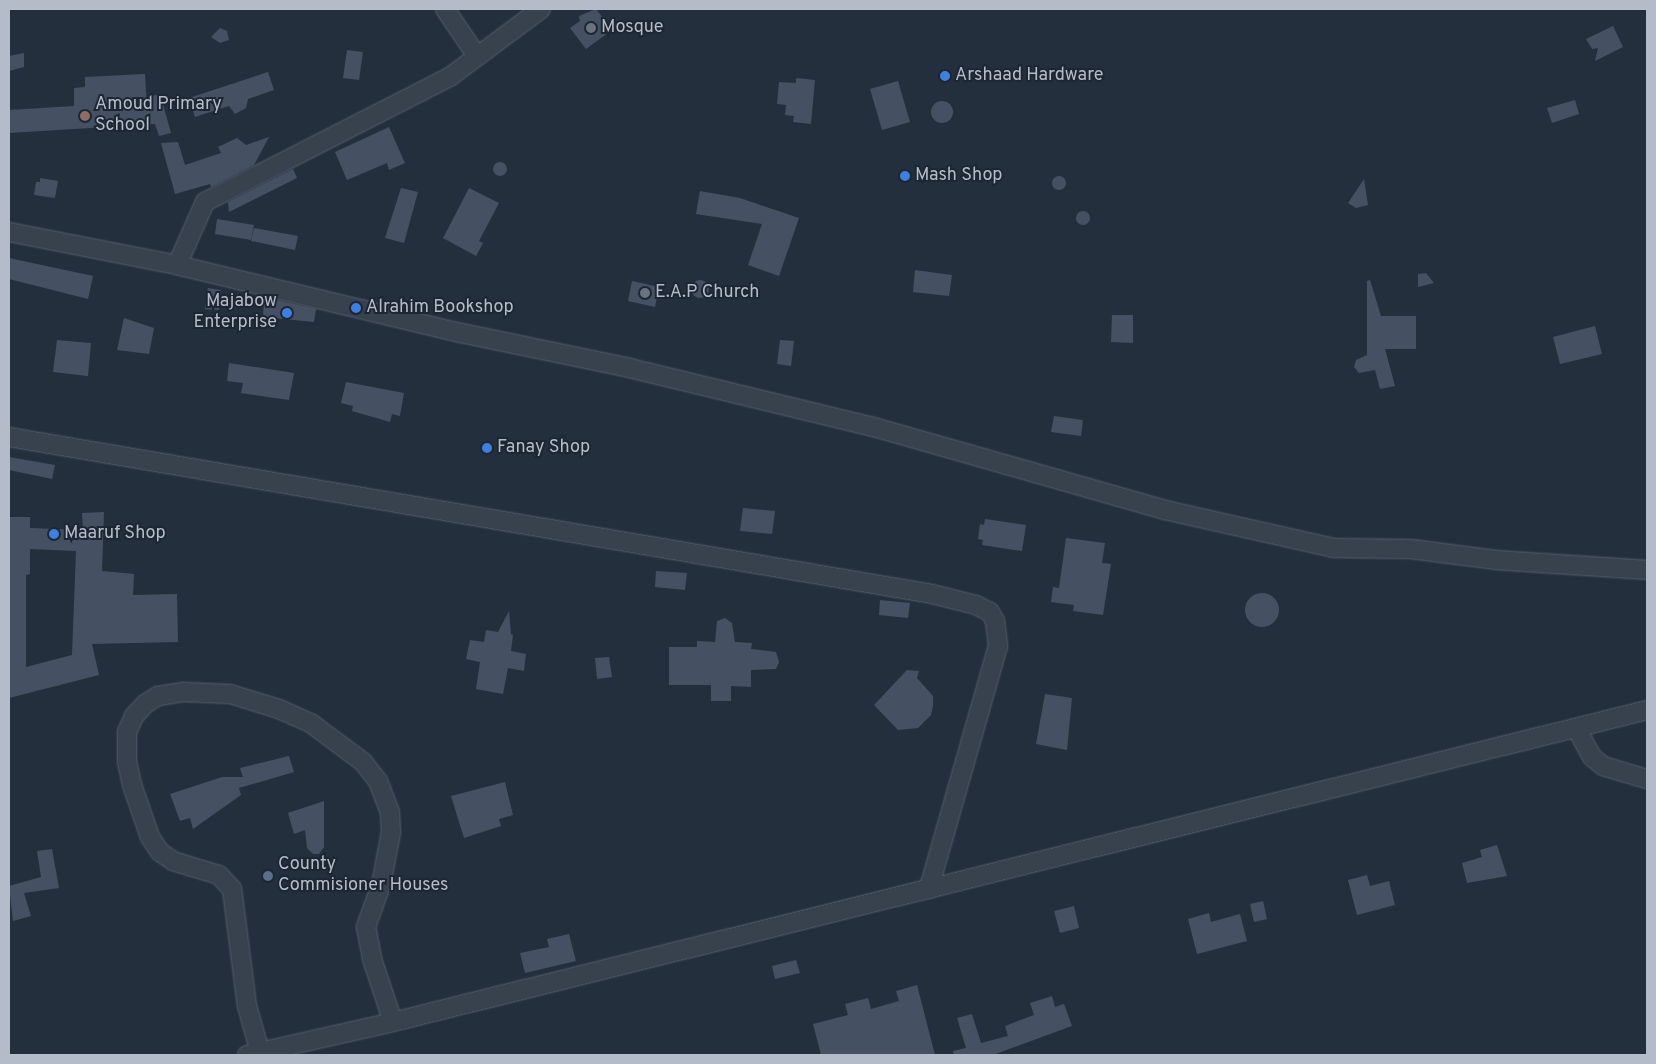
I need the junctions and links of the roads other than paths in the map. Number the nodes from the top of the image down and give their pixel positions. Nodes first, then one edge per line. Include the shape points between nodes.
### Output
1 (445, 9) edge
2 (541, 9) edge
3 (478, 56) junction
4 (9, 232) edge
5 (177, 265) junction
6 (9, 437) edge
7 (1647, 570) edge
8 (1647, 710) edge
9 (1576, 728) junction
10 (1647, 779) edge
11 (929, 889) junction
12 (393, 1022) junction
13 (253, 1054) edge

1 - 3 street
2 - 3 street
3 - 5 street via 451,76 407,100 205,202
4 - 5 street
5 - 7 street via 893,432 1165,510 1333,548 1411,549 1497,560
6 - 11 street via 932,594 976,605 990,612 995,621 998,646
8 - 9 street
9 - 10 street via 1592,757 1603,766
9 - 11 street
11 - 12 street
12 - 13 street
12 - 13 street via 372,959 366,927 381,885 391,832 390,813 378,781 363,762 312,724 279,709 230,694 183,692 158,696 139,710 127,732 127,762 132,785 150,837 160,852 173,861 219,875 232,889

